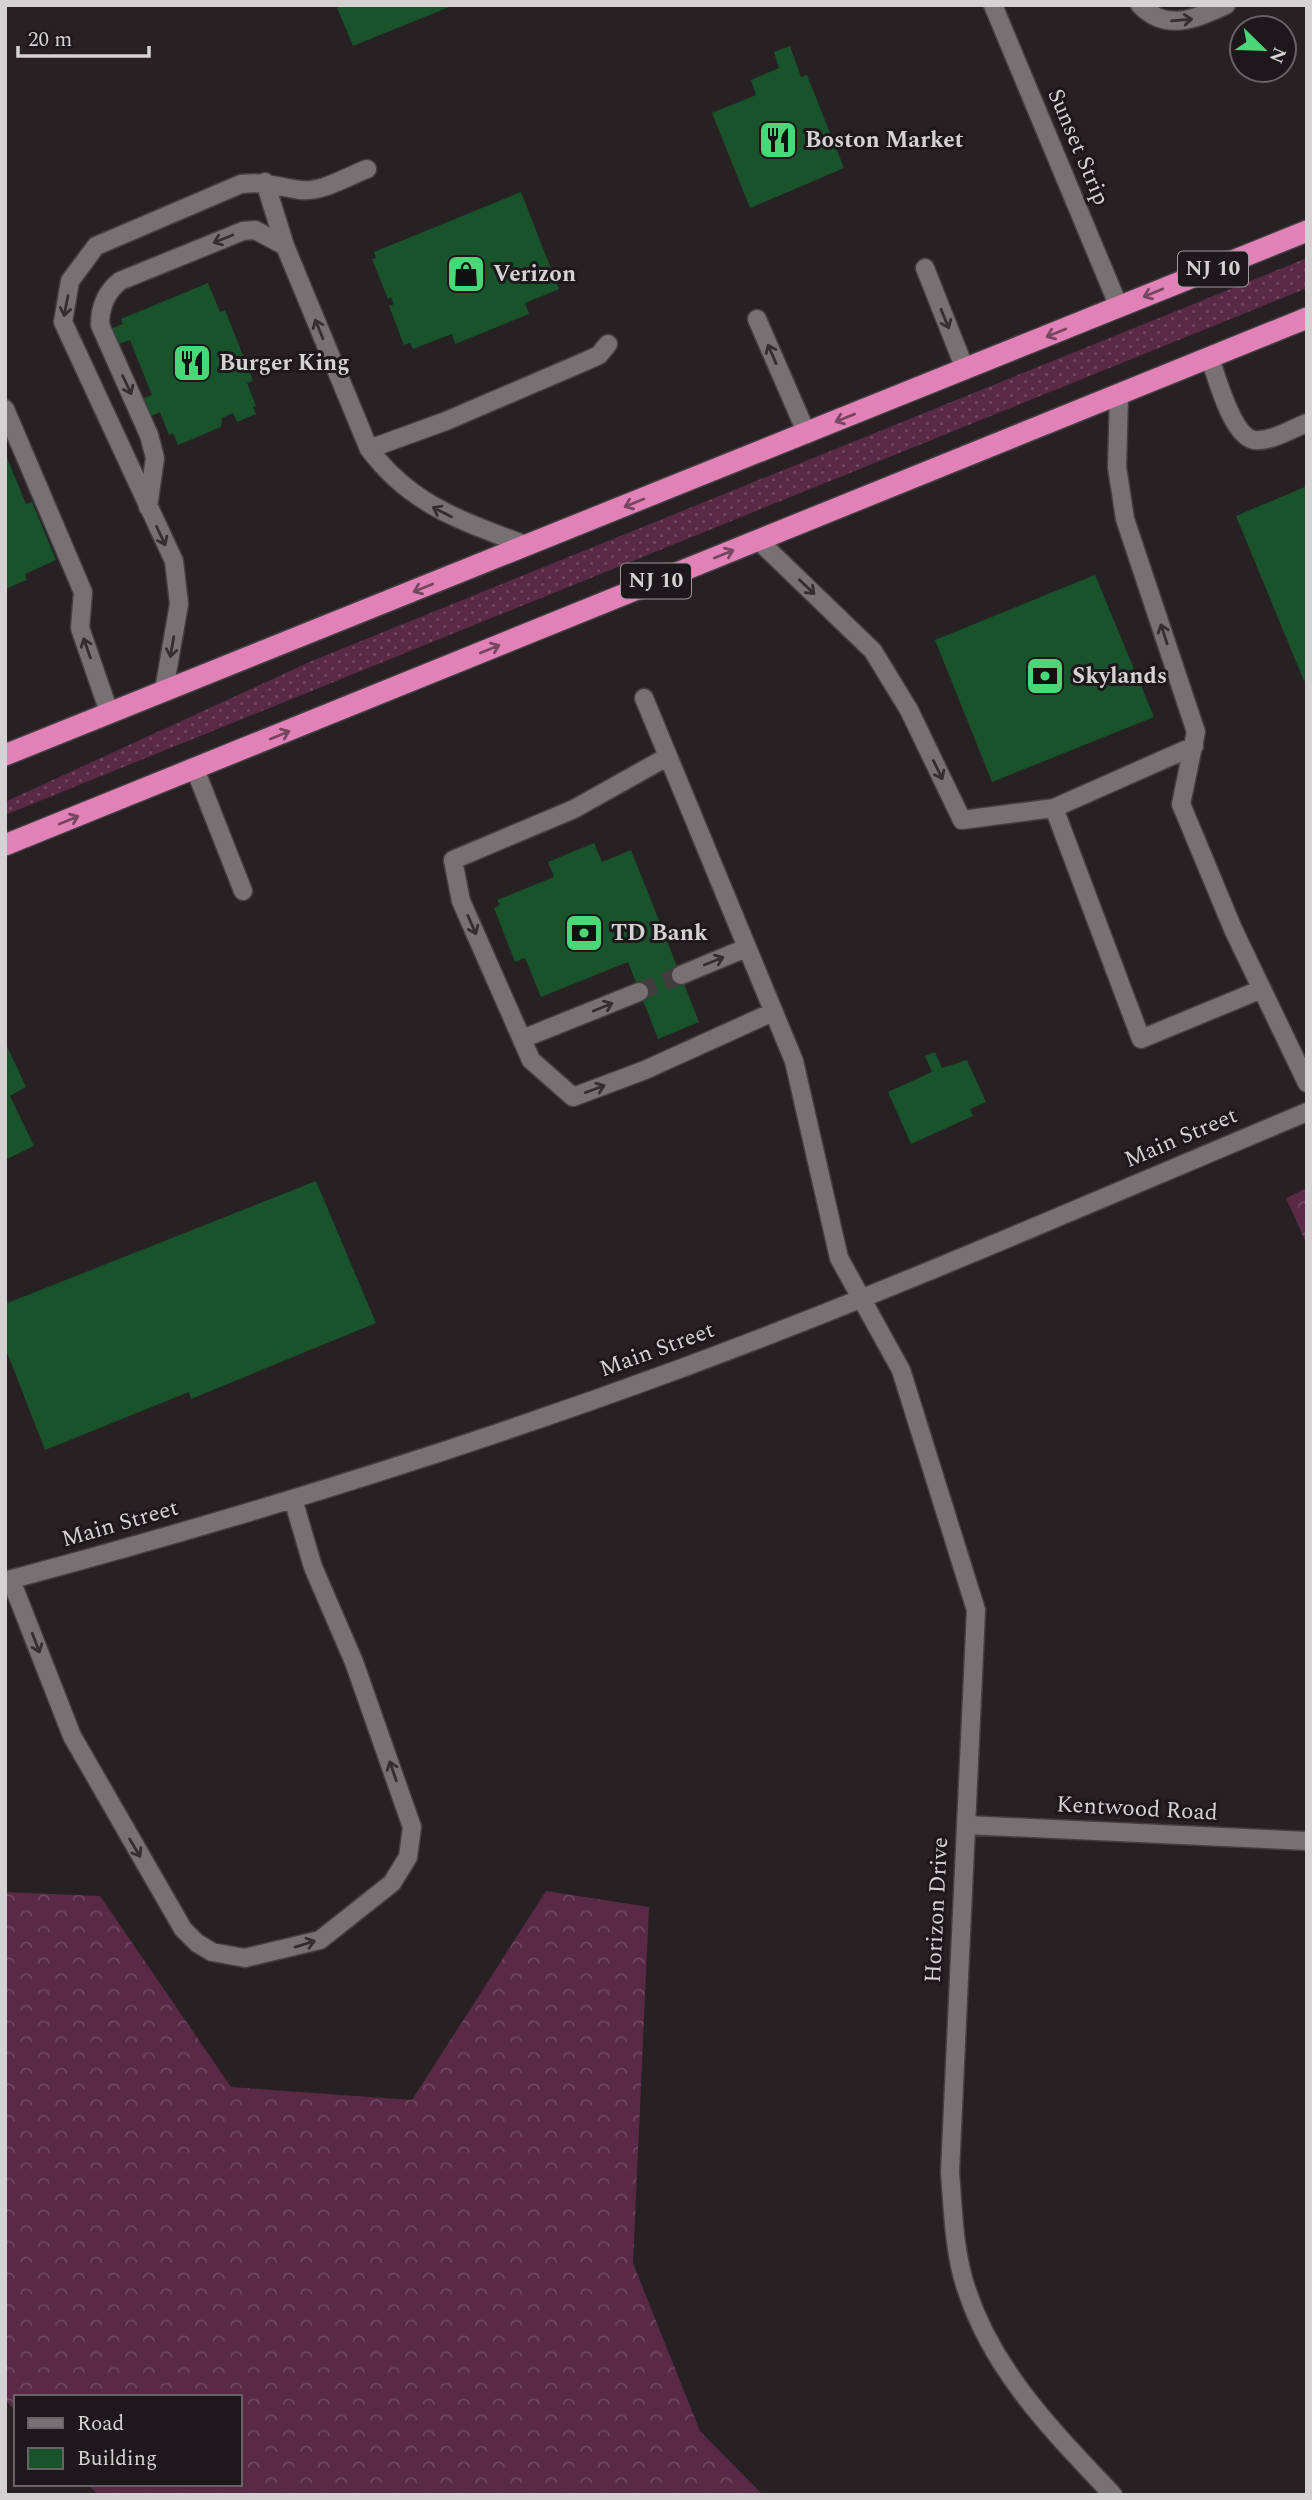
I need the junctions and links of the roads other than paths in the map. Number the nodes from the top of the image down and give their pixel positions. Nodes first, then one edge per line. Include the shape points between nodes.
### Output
1 (993, 5) edge
2 (1140, 5) edge
3 (1226, 5) edge
4 (367, 169) dead end
5 (265, 182) junction
6 (1307, 231) edge
7 (285, 246) junction
8 (925, 268) dead end
9 (1119, 307) junction
10 (757, 318) dead end
11 (1307, 318) edge
12 (608, 344) dead end
13 (1210, 358) junction
14 (965, 369) junction
15 (1119, 395) junction
16 (5, 408) edge
17 (1307, 423) edge
18 (807, 434) junction
19 (369, 449) junction
20 (148, 507) junction
21 (758, 540) junction
22 (528, 546) junction
23 (164, 690) junction
24 (644, 698) dead end
25 (109, 712) junction
26 (1194, 746) junction
27 (5, 755) edge
28 (667, 757) junction
29 (195, 769) junction
30 (1054, 808) junction
31 (5, 845) edge
32 (243, 891) dead end
33 (746, 948) junction
34 (681, 975) tunnel mouth
35 (1262, 989) junction
36 (639, 992) tunnel mouth
37 (773, 1012) junction
38 (522, 1039) junction
39 (1307, 1083) edge
40 (1307, 1112) edge
41 (860, 1299) junction
42 (293, 1499) junction
43 (8, 1581) edge
44 (965, 1825) junction
45 (1307, 1842) edge
46 (1113, 2495) edge

1 - 9 street, Sunset Strip
2 -> 3 street via 1157,17 1182,23
4 - 5 street via 312,190
5 - 7 street
5 -> 20 street via 241,184 96,246 71,281 63,322
6 -> 9 highway, NJ 10
19 -> 7 street
7 -> 20 street via 255,230 243,231 120,281 107,295 100,325 155,458
8 -> 14 street
9 -> 14 highway, NJ 10
18 -> 10 street
11 - 13 highway, NJ 10
12 - 19 street via 586,362
13 - 15 highway, NJ 10
13 - 17 street via 1228,408 1247,437 1265,439
14 -> 18 highway, NJ 10
15 - 21 highway, NJ 10
26 -> 15 street via 1196,733 1125,519 1117,467
25 -> 16 street via 80,628 83,592
18 -> 22 highway, NJ 10
22 -> 19 street via 437,510 389,475
20 -> 23 street via 174,561 178,604
29 -> 21 highway, NJ 10
21 -> 30 street via 873,651 909,710 962,820
22 -> 23 highway, NJ 10
23 - 25 highway, NJ 10
24 - 28 street, Horizon Drive
25 - 27 highway, NJ 10
26 - 30 street
26 - 35 street via 1181,804
28 - 33 street, Horizon Drive
28 -> 38 street via 574,809 453,860 461,901
31 -> 29 highway, NJ 10
29 - 32 street
30 - 35 street via 1141,1039
34 -> 33 street
33 - 37 street, Horizon Drive
35 - 39 street
38 -> 36 street
38 -> 37 street via 531,1060 573,1097
37 - 41 street, Horizon Drive via 794,1061 839,1258
40 - 41 street, Main Street
41 - 42 street, Main Street via 604,1396
41 - 44 street, Horizon Drive via 901,1370 976,1610
42 - 43 street, Main Street
43 -> 42 street via 72,1736 183,1929 197,1943 228,1955 245,1958 282,1951 320,1940 392,1882 408,1857 412,1826 355,1662 313,1567
44 - 45 street, Kentwood Road
44 - 46 street, Horizon Drive via 950,2172 965,2288 993,2351 1032,2410

